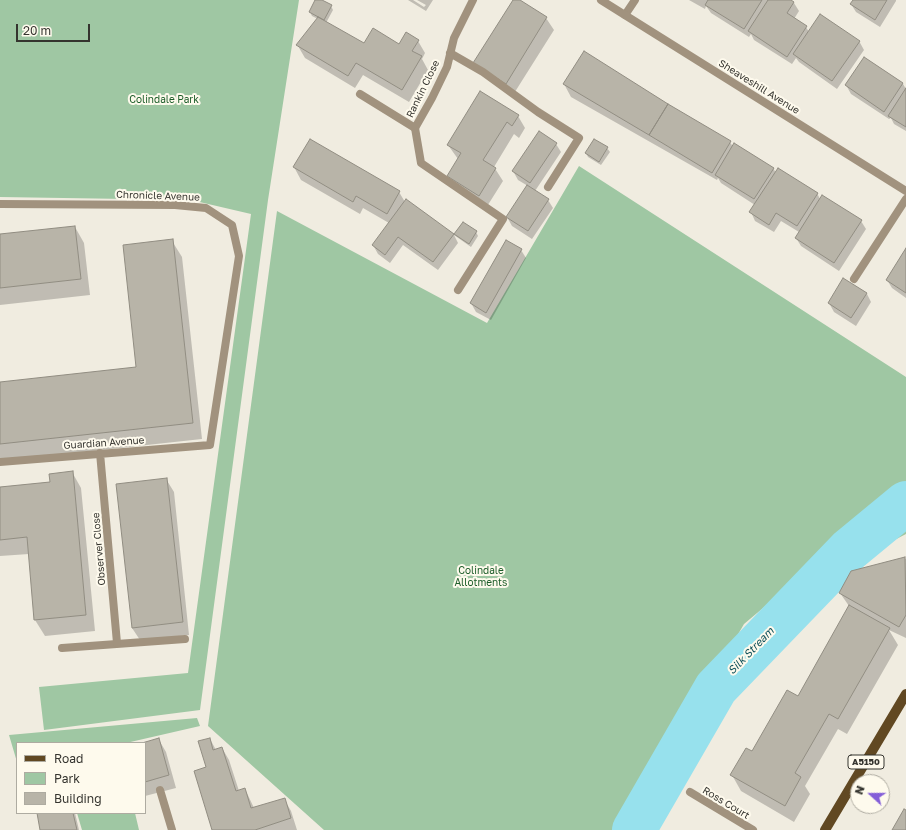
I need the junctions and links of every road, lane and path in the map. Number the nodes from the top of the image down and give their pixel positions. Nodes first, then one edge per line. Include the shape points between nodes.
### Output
1 (473, 0) edge
2 (601, 0) edge
3 (635, 0) edge
4 (625, 15) junction
5 (450, 53) junction
6 (360, 94) dead end
7 (415, 128) junction
8 (548, 187) dead end
9 (906, 191) edge
10 (906, 200) edge
11 (0, 204) edge
12 (854, 279) dead end
13 (458, 290) dead end
14 (210, 445) joint
15 (100, 453) junction
16 (0, 462) edge
17 (185, 639) dead end
18 (117, 643) junction
19 (62, 648) dead end
20 (906, 694) edge
21 (160, 790) dead end
22 (690, 792) dead end
23 (172, 830) edge
24 (753, 830) edge
25 (825, 830) edge

1 - 5 street, Rankin Close via 454,38
2 - 4 street, Sheaveshill Avenue
3 - 4 street
4 - 9 street, Sheaveshill Avenue
5 - 7 street, Rankin Close via 447,67
5 - 8 street via 483,72 579,138
6 - 7 street, Rankin Close
7 - 13 street via 421,163 503,219
10 - 12 street
11 - 14 street, Chronicle Avenue via 175,205 206,208 232,226 239,256
14 - 15 street, Guardian Avenue
15 - 16 street, Guardian Avenue
15 - 18 street, Observer Close
17 - 18 street
18 - 19 street
20 - 25 main road, A5150
21 - 23 street
22 - 24 street, Ross Court

